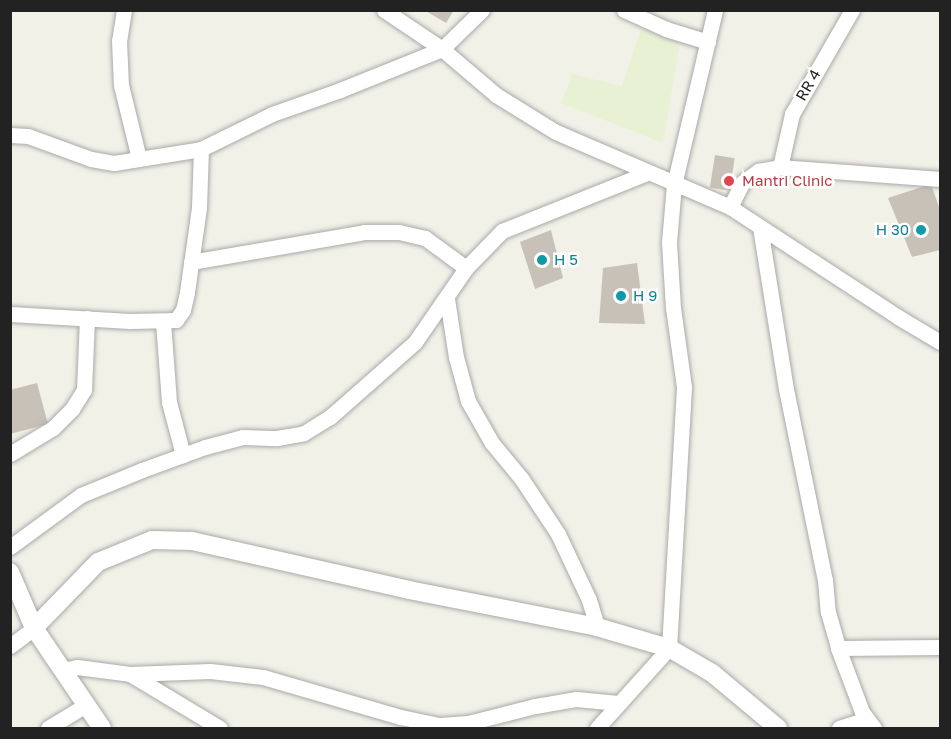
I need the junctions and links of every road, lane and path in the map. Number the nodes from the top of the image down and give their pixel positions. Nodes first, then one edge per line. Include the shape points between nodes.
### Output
1 (124, 10) edge
2 (384, 10) edge
3 (482, 10) edge
4 (624, 10) edge
5 (715, 10) edge
6 (852, 10) edge
7 (708, 42) junction
8 (441, 49) junction
9 (10, 135) edge
10 (201, 149) junction
11 (139, 159) junction
12 (780, 167) junction
13 (647, 173) junction
14 (940, 179) edge
15 (674, 184) junction
16 (730, 207) junction
17 (760, 227) junction
18 (191, 262) junction
19 (466, 268) junction
20 (447, 299) junction
21 (10, 314) edge
22 (87, 318) junction
23 (163, 322) junction
24 (940, 342) edge
25 (10, 454) edge
26 (183, 455) junction
27 (10, 548) edge
28 (10, 572) edge
29 (16, 595) edge
30 (597, 627) junction
31 (34, 628) junction
32 (10, 646) edge
33 (940, 647) edge
34 (669, 648) junction
35 (838, 648) junction
36 (62, 670) junction
37 (130, 674) junction
38 (618, 703) junction
39 (86, 705) junction
40 (871, 724) edge
41 (48, 729) edge
42 (102, 729) edge
43 (220, 729) edge
44 (597, 729) edge
45 (778, 729) edge
46 (839, 729) edge

1 - 11 street via 119,40 121,85
2 - 8 street
3 - 8 street
4 - 7 street
5 - 7 street
6 - 12 street, RR 4 via 792,114
7 - 15 street
8 - 10 street via 272,114
8 - 13 street via 496,95 546,126
9 - 11 street via 28,136 91,159 114,163
10 - 11 street
10 - 18 street via 199,208
12 - 14 street
12 - 16 street via 758,171 742,182
13 - 15 street
13 - 19 street via 502,231
15 - 16 street
15 - 34 street via 669,242 684,387
16 - 17 street
17 - 24 street
17 - 35 street via 786,389
18 - 19 street via 364,232 399,232 425,238
18 - 23 street via 183,310 176,320
19 - 20 street
20 - 26 street via 414,342 330,417 304,433 277,438 243,437
20 - 30 street via 468,401 492,443 558,534 589,600
21 - 22 street
22 - 23 street
22 - 25 street via 84,390 72,410 53,428
23 - 26 street via 169,402
26 - 27 street via 81,495
28 - 29 street
29 - 31 street
30 - 31 street via 192,541 152,540 98,562
30 - 34 street
31 - 32 street
31 - 36 street
33 - 35 street
34 - 38 street
34 - 45 street via 712,673
35 - 40 street via 862,712
36 - 37 street via 77,667
36 - 39 street
37 - 38 street via 210,671 263,677 440,725 468,723 576,699
37 - 43 street
38 - 44 street
39 - 41 street
39 - 42 street
40 - 46 street

